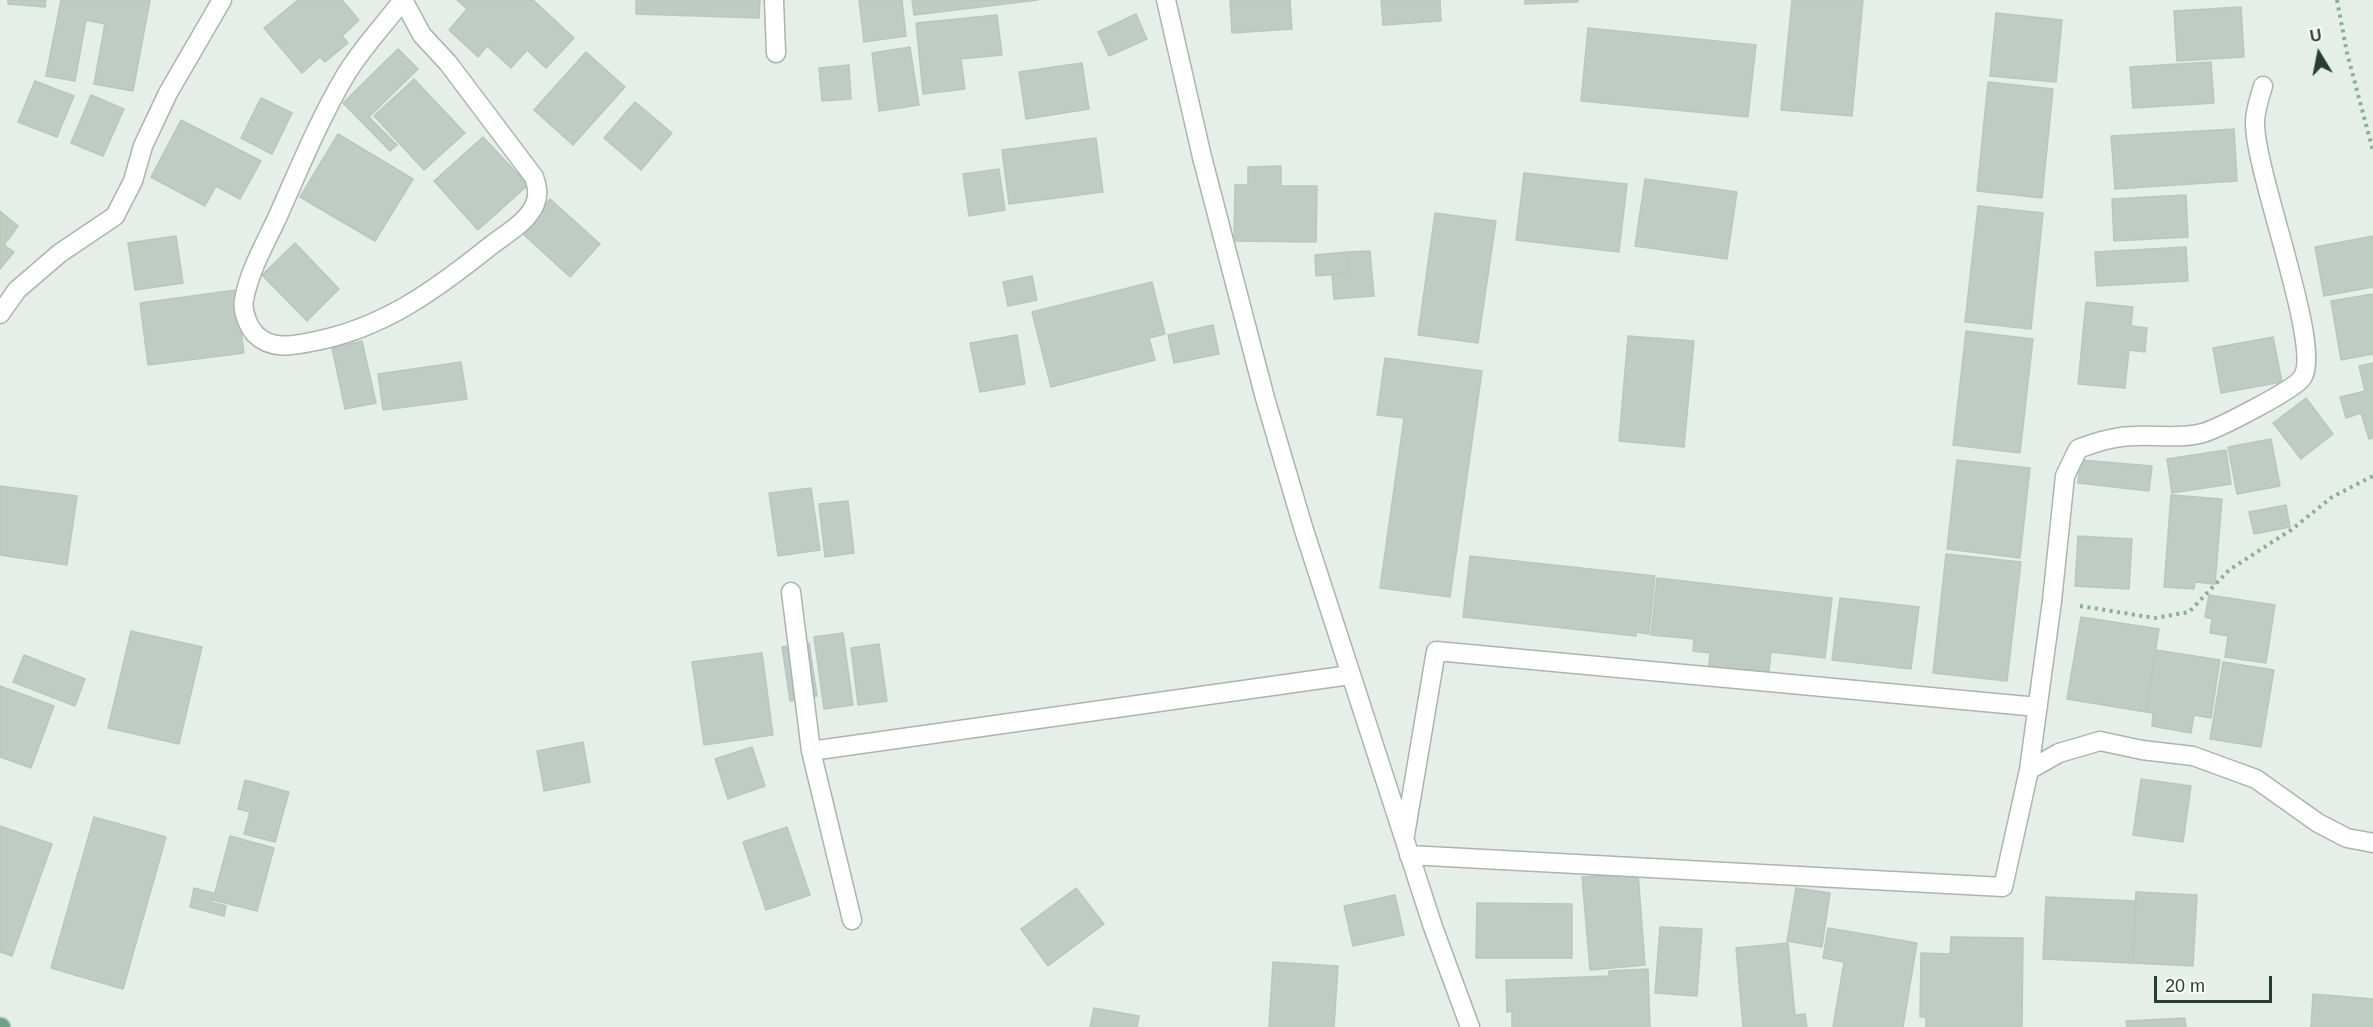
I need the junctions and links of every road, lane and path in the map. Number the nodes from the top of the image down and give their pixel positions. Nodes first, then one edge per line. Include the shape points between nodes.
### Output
1 (222, 0) edge
2 (403, 0) edge
3 (774, 0) edge
4 (1166, 0) edge
5 (2337, 0) edge
6 (776, 53) dead end
7 (2263, 86) dead end
8 (2373, 151) edge
9 (0, 314) edge
10 (2373, 476) edge
11 (791, 592) dead end
12 (2052, 601) junction
13 (1350, 675) junction
14 (2038, 707) junction
15 (811, 751) junction
16 (2029, 770) junction
17 (2373, 843) edge
18 (1407, 847) junction
19 (852, 920) dead end
20 (1470, 1027) edge

1 - 9 street via 168,93 115,216 60,253 17,290
2 - 2 street via 422,35 448,63 534,177 538,190 535,205 523,221 437,288 397,312 359,330 325,340 283,347 267,342 255,333 246,318 244,302 253,274 345,75
3 - 6 street
4 - 13 street via 1202,158 1265,398
5 - 8 path
7 - 12 street via 2255,122 2262,166 2306,337 2306,370 2290,390 2203,433 2134,436 2098,441 2078,449 2065,476
10 - 12 path via 2332,497 2291,530 2229,570 2189,612 2155,618
11 - 15 street
12 - 14 street
13 - 15 street
13 - 18 street
14 - 16 street
14 - 18 street via 1436,651
15 - 19 street
16 - 17 street via 2059,753 2100,741 2193,756 2256,779 2318,823 2347,838
16 - 18 street via 2003,887
18 - 20 street

